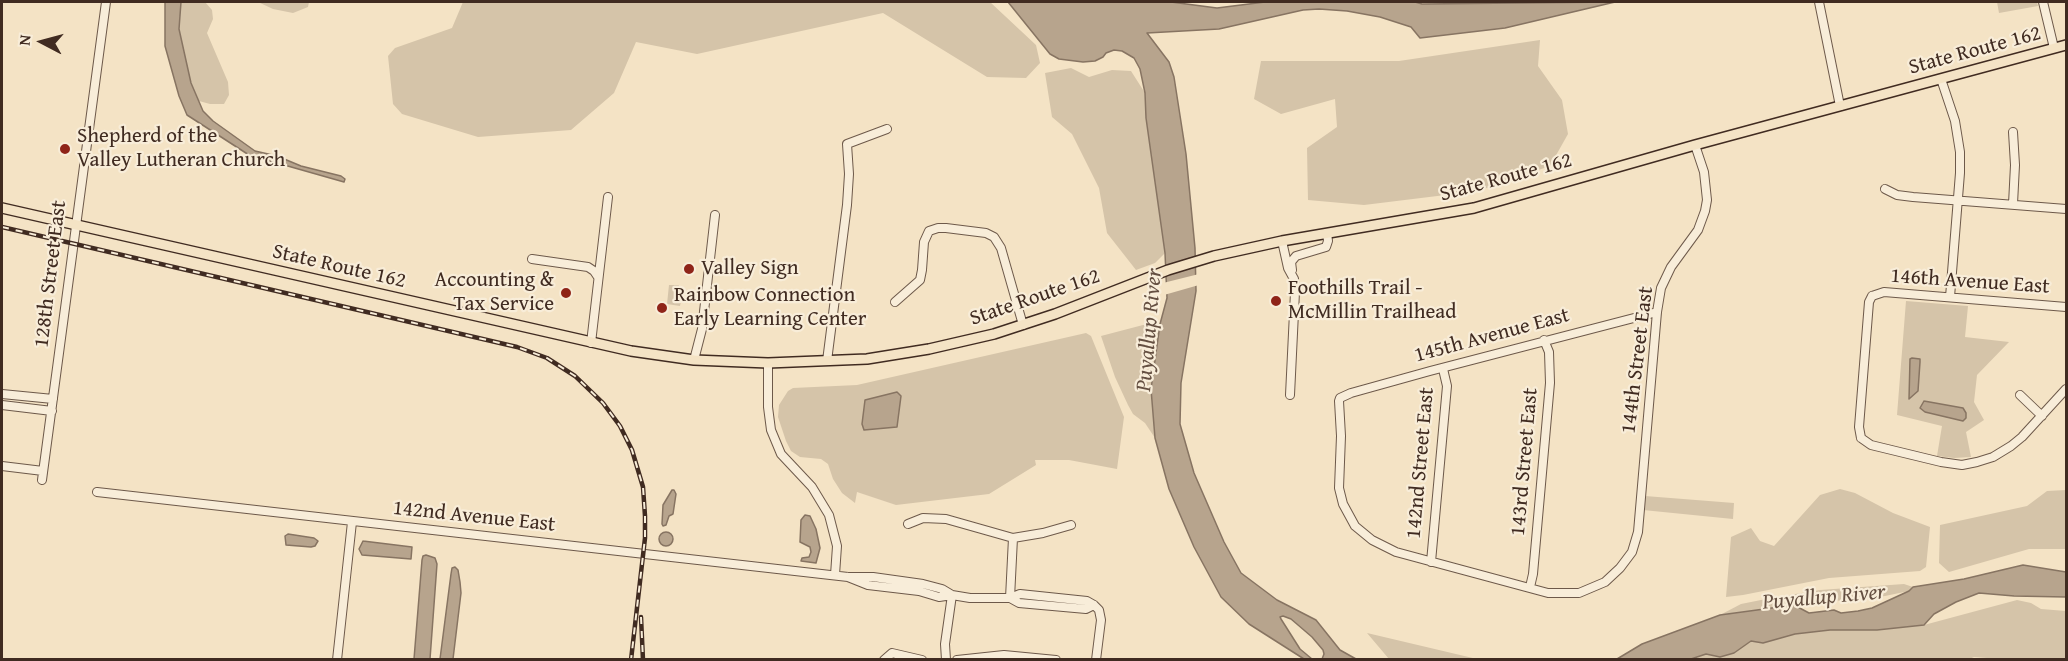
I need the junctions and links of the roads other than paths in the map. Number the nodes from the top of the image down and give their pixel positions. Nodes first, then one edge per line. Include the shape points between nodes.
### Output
1 (106, 2) edge
2 (1820, 2) edge
3 (2043, 2) edge
4 (2067, 45) edge
5 (2054, 48) junction
6 (1941, 79) junction
7 (1840, 106) junction
8 (887, 129) dead end
9 (2013, 132) dead end
10 (1695, 145) junction
11 (1885, 189) dead end
12 (608, 197) dead end
13 (1958, 200) junction
14 (2013, 204) junction
15 (2, 208) edge
16 (2067, 209) edge
17 (715, 215) dead end
18 (75, 226) junction
19 (1327, 233) junction
20 (1282, 241) junction
21 (532, 259) dead end
22 (1292, 272) junction
23 (598, 274) junction
24 (1950, 297) junction
25 (895, 302) dead end
26 (2067, 307) edge
27 (1657, 312) junction
28 (1023, 325) junction
29 (1544, 340) junction
30 (591, 343) junction
31 (694, 360) junction
32 (826, 361) junction
33 (768, 363) junction
34 (1443, 369) junction
35 (2067, 389) edge
36 (2, 394) edge
37 (1290, 394) dead end
38 (2020, 395) dead end
39 (53, 399) junction
40 (2, 405) edge
41 (52, 411) junction
42 (2042, 416) junction
43 (2, 466) edge
44 (44, 471) junction
45 (42, 480) dead end
46 (97, 492) dead end
47 (352, 522) junction
48 (908, 524) dead end
49 (1071, 525) dead end
50 (1013, 538) junction
51 (1431, 562) junction
52 (835, 575) junction
53 (1530, 587) junction
54 (952, 595) junction
55 (1010, 598) junction
56 (886, 657) edge
57 (1033, 658) edge
58 (337, 660) edge
59 (922, 660) edge
60 (946, 660) edge
61 (957, 660) edge
62 (1056, 660) edge
63 (1096, 660) edge

1 - 18 street, 128th Street East
2 - 7 street
3 - 5 street
4 - 5 main road, State Route 162
5 - 6 main road, State Route 162
6 - 7 main road, State Route 162
6 - 13 street via 1959,142
7 - 10 main road, State Route 162
8 - 32 street via 847,144 847,205
9 - 14 street
10 - 19 main road, State Route 162 via 1474,208
10 - 27 street, 144th Street East via 1704,172 1705,211 1698,230 1666,277
11 - 13 street via 1897,195
12 - 23 street
13 - 14 street
13 - 24 street
14 - 16 street
15 - 18 main road, State Route 162
17 - 31 street via 702,329
18 - 30 main road, State Route 162
18 - 39 street, 128th Street East
19 - 20 main road, State Route 162
19 - 22 street via 1326,247 1296,256 1291,262
20 - 22 street
20 - 28 main road, State Route 162 via 1168,270
21 - 23 street via 588,267
22 - 37 street via 1295,292
23 - 30 street
24 - 26 street, 146th Avenue East
24 - 42 street, 146th Avenue East via 1870,293 1859,440 1962,465 1993,457 2022,437
25 - 28 street via 920,280 929,231 946,228 986,233 1001,248
27 - 29 street, 145th Avenue East
27 - 53 street, 144th Street East via 1638,532 1628,560 1605,582 1579,593 1548,593
28 - 32 main road, State Route 162 via 929,349
29 - 34 street, 145th Avenue East
29 - 53 street, 143rd Street East via 1549,352 1550,383
30 - 31 main road, State Route 162
31 - 33 main road, State Route 162
32 - 33 main road, State Route 162
33 - 52 street via 771,430 781,454 812,487 829,515 837,546
34 - 51 street, 142nd Street East via 1447,386
34 - 51 street, 145th Avenue East via 1351,393 1339,401 1339,488 1351,519 1362,533 1382,547
35 - 42 street
36 - 39 street
38 - 42 street
39 - 41 street, 128th Street East
40 - 41 street
41 - 44 street, 128th Street East
43 - 44 street
44 - 45 street, 128th Street East
46 - 47 street, 142nd Avenue East
47 - 52 street, 142nd Avenue East
47 - 58 street
48 - 50 street via 923,518 946,519
49 - 50 street
50 - 55 street
51 - 53 street
52 - 54 street, 142nd Avenue East via 868,585 939,597
54 - 55 street, 142nd Avenue East
54 - 60 street
55 - 63 street, 142nd Avenue East via 1019,603 1086,609 1094,605 1101,620
56 - 59 street via 896,654
57 - 61 street via 1004,655
57 - 62 street

